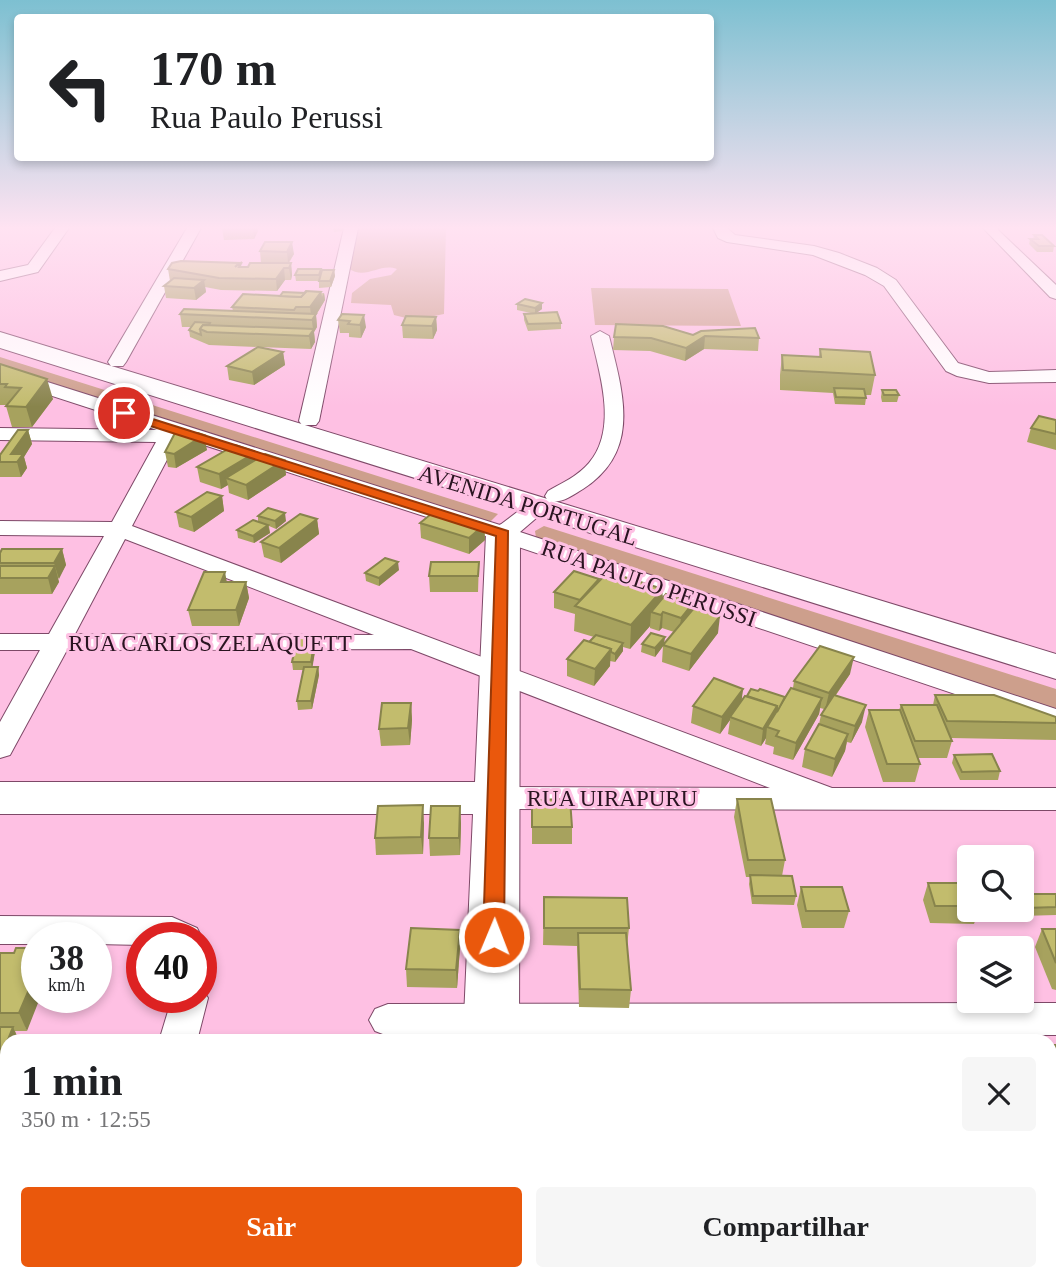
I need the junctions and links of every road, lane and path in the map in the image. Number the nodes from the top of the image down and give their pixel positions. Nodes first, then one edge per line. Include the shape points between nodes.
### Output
1 (160, 288) edge
2 (338, 288) edge
3 (893, 288) edge
4 (0, 326) edge
5 (600, 337) dead end
6 (0, 340) edge
7 (117, 362) junction
8 (0, 373) edge
9 (1056, 376) edge
10 (309, 421) junction
11 (172, 433) junction
12 (0, 434) edge
13 (546, 502) junction
14 (0, 528) edge
15 (119, 529) junction
16 (503, 534) junction
17 (926, 619) junction
18 (0, 642) edge
19 (57, 642) junction
20 (420, 643) junction
21 (1056, 648) edge
22 (1056, 667) edge
23 (500, 674) junction
24 (1056, 719) edge
25 (0, 748) edge
26 (0, 798) edge
27 (497, 798) junction
28 (831, 799) junction
29 (1056, 799) edge
30 (0, 930) edge
31 (126, 930) edge
32 (186, 1013) edge
33 (1056, 1019) edge
34 (388, 1020) dead end
35 (491, 1031) edge
36 (180, 1034) edge

1 - 7 street
2 - 10 street
3 - 9 street via 952,367 979,377
4 - 7 main road
5 - 13 street via 614,405 610,449 596,468
6 - 13 main road, AVENIDA PORTUGAL
7 - 10 main road
8 - 11 street, RUA PAULO PERUSSI
10 - 13 main road
11 - 12 street
11 - 15 street
11 - 16 street, RUA PAULO PERUSSI
13 - 16 street
13 - 17 main road, AVENIDA PORTUGAL
14 - 15 street
15 - 19 street
15 - 20 street
16 - 23 main road
16 - 24 street, RUA PAULO PERUSSI
17 - 21 main road
17 - 22 main road, AVENIDA PORTUGAL
18 - 19 street, RUA CARLOS ZELAQUETT
19 - 20 street, RUA CARLOS ZELAQUETT
19 - 25 street
20 - 23 street
23 - 27 main road
23 - 28 street
26 - 27 main road, RUA UIRAPURU
27 - 28 street, RUA UIRAPURU
27 - 35 main road
28 - 29 street, RUA UIRAPURU
30 - 31 street
32 - 36 street
33 - 35 street
34 - 35 street

